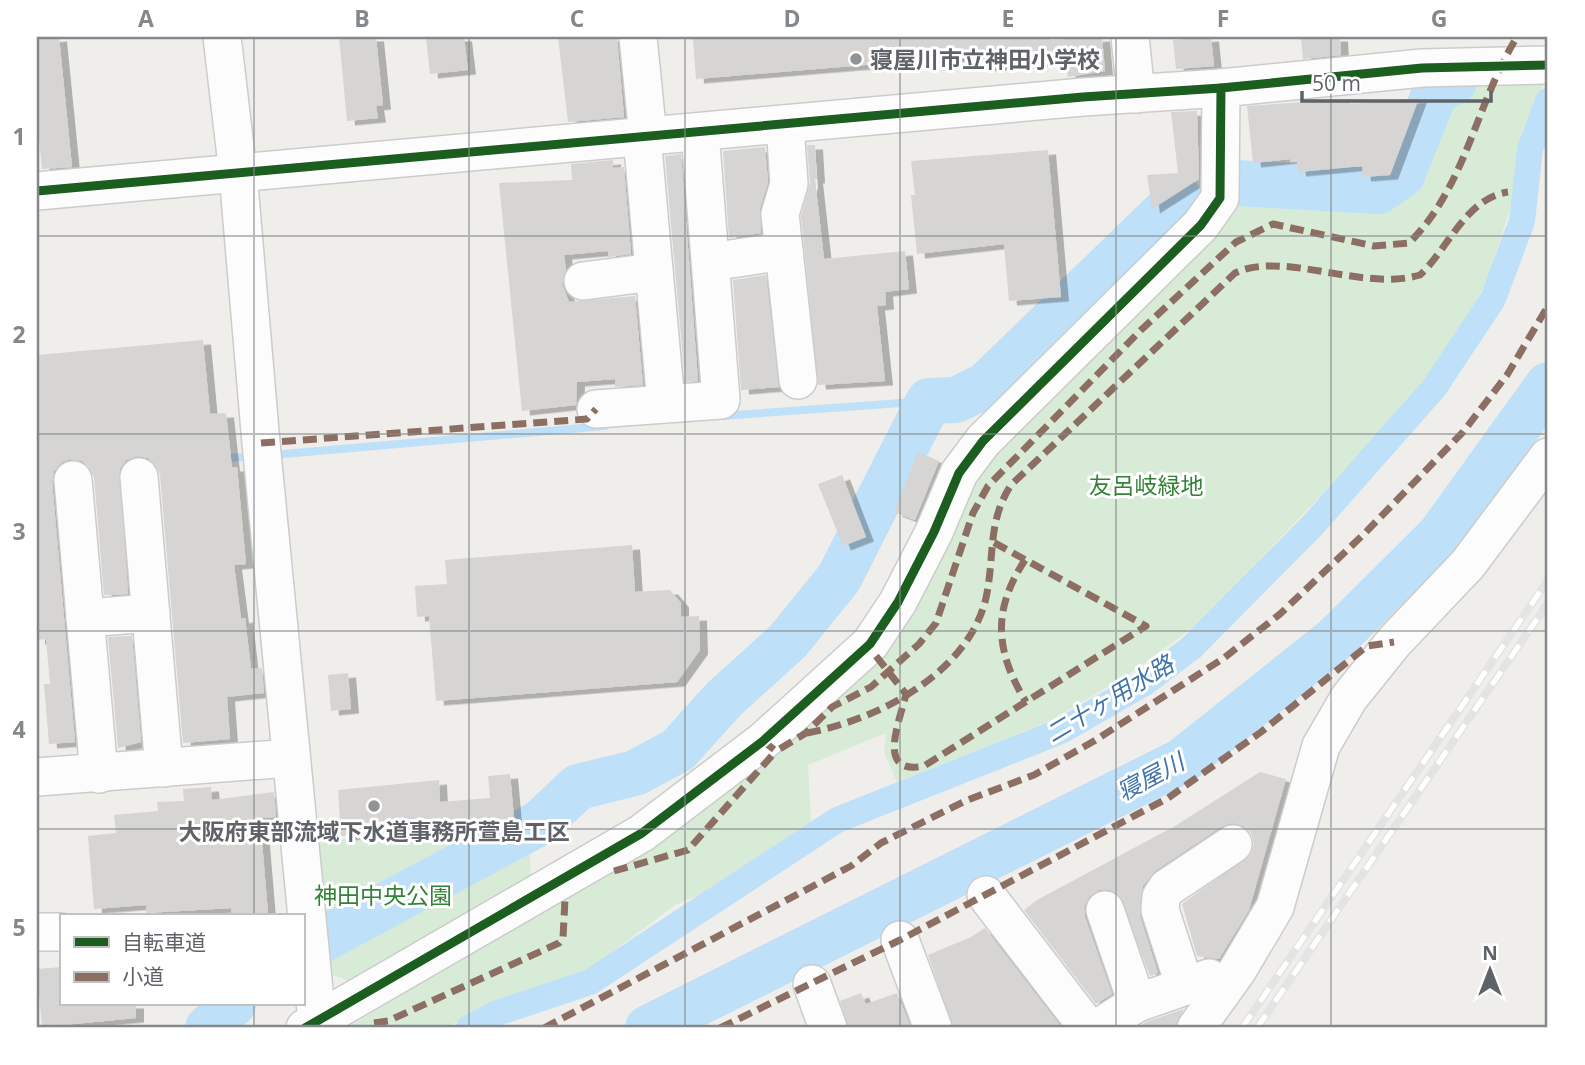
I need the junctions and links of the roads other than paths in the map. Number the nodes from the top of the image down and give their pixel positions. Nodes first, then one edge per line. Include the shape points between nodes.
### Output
1 (222, 37) edge
2 (638, 37) edge
3 (1130, 37) edge
4 (1421, 52) edge
5 (1548, 65) edge
6 (1221, 88) junction
7 (1136, 94) junction
8 (785, 124) junction
9 (700, 132) junction
10 (645, 137) junction
11 (238, 173) junction
12 (37, 191) edge
13 (784, 251) junction
14 (710, 262) junction
15 (654, 272) junction
16 (583, 281) dead end
17 (798, 380) dead end
18 (666, 403) junction
19 (597, 409) dead end
20 (1548, 457) edge
21 (139, 477) dead end
22 (73, 480) dead end
23 (151, 613) junction
24 (85, 618) junction
25 (290, 758) junction
26 (164, 768) junction
27 (99, 774) junction
28 (37, 777) edge
29 (1233, 844) dead end
30 (986, 895) dead end
31 (1105, 910) dead end
32 (305, 922) edge
33 (37, 932) edge
34 (60, 932) edge
35 (900, 940) dead end
36 (1237, 971) junction
37 (811, 984) dead end
38 (1184, 984) junction
39 (1137, 1003) junction
40 (311, 1025) edge
41 (828, 1028) edge
42 (933, 1028) edge
43 (1088, 1028) edge
44 (1098, 1028) edge
45 (1196, 1028) edge

1 - 11 street
2 - 10 street
3 - 7 street
4 - 5 street
4 - 6 street
6 - 7 street
6 - 40 street via 1220,198 1200,225 983,442 959,473 904,590 870,644 763,741 642,834
7 - 8 street
8 - 9 street
8 - 13 street via 789,184 780,214
9 - 10 street
9 - 14 street
10 - 11 street
10 - 15 street
11 - 12 street
11 - 25 street
13 - 14 street
13 - 17 street
14 - 18 street via 721,400
15 - 16 street
15 - 18 street
18 - 19 street
20 - 36 street via 1468,564 1394,642 1349,698 1321,746 1275,906
21 - 23 street
22 - 24 street
23 - 24 street
23 - 26 street
24 - 27 street
25 - 26 street
25 - 32 street
26 - 27 street
27 - 28 street
29 - 38 street via 1167,888 1161,897 1160,910
30 - 43 street
31 - 39 street
32 - 40 street
33 - 34 street
35 - 42 street
36 - 38 street
36 - 45 street
37 - 41 street
38 - 39 street
39 - 44 street

